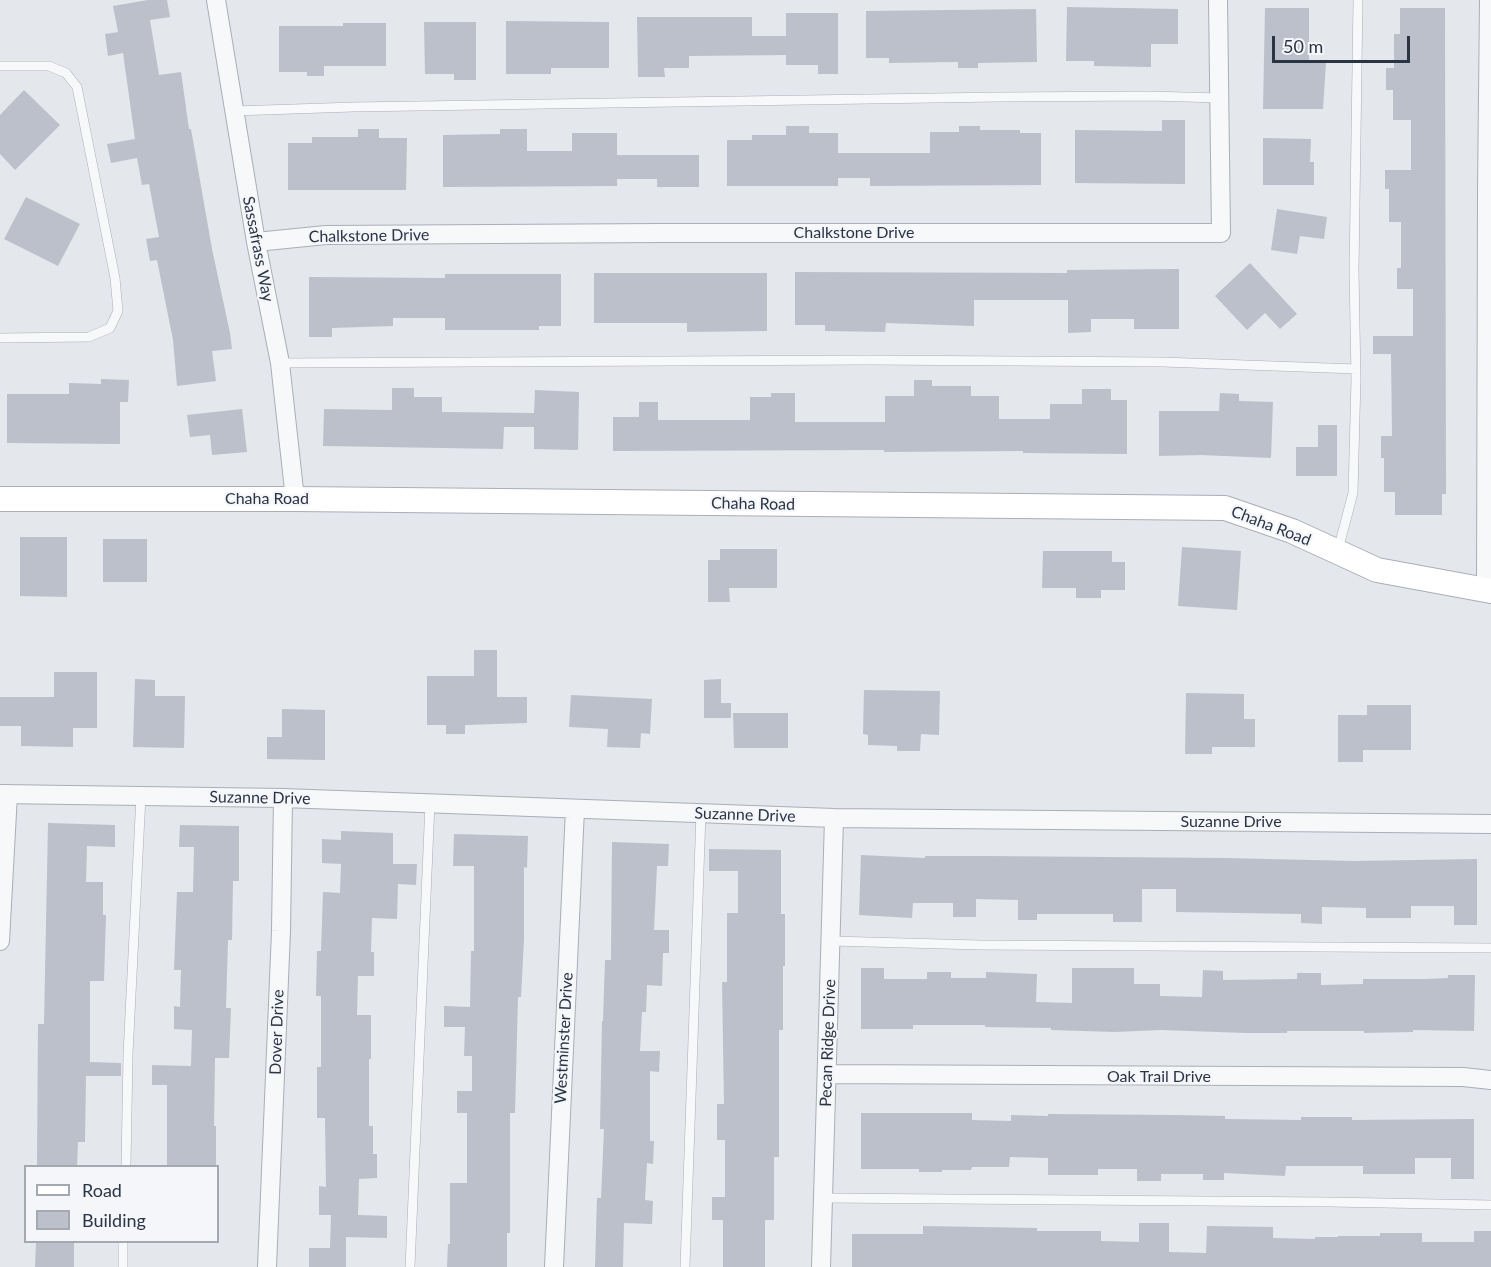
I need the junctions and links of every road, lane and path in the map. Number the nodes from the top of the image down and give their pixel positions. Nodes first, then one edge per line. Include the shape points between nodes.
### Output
1 (216, 0) edge
2 (1218, 0) edge
3 (1358, 0) edge
4 (1489, 0) edge
5 (0, 66) edge
6 (1219, 98) junction
7 (234, 111) junction
8 (256, 242) junction
9 (0, 338) edge
10 (280, 363) junction
11 (1356, 369) junction
12 (0, 499) edge
13 (295, 499) junction
14 (1338, 552) junction
15 (1489, 591) edge
16 (4, 794) edge
17 (141, 796) junction
18 (283, 798) junction
19 (430, 803) junction
20 (575, 809) junction
21 (701, 813) junction
22 (834, 818) junction
23 (1491, 824) edge
24 (0, 941) edge
25 (831, 941) junction
26 (1491, 948) edge
27 (827, 1074) junction
28 (1491, 1080) edge
29 (126, 1165) edge
30 (822, 1198) junction
31 (1491, 1205) edge
32 (123, 1243) edge
33 (123, 1267) edge
34 (267, 1267) edge
35 (410, 1267) edge
36 (554, 1267) edge
37 (685, 1267) edge
38 (821, 1267) edge

1 - 7 street, Sassafrass Way
2 - 6 street, Chalkstone Drive
3 - 11 lane
4 - 15 street
5 - 9 lane via 49,66 66,73 77,87 118,310 110,328 89,337
6 - 7 lane via 999,97
6 - 8 street, Chalkstone Drive via 1221,233 338,235
7 - 8 street, Sassafrass Way
8 - 10 street, Sassafrass Way
10 - 11 lane via 867,360 1162,362
10 - 13 street, Sassafrass Way
11 - 14 lane via 1353,493
12 - 13 street, Chaha Road
13 - 14 street, Chaha Road via 1225,508
14 - 15 street, Chaha Road via 1377,570
16 - 17 street, Suzanne Drive
16 - 24 street
17 - 18 street, Suzanne Drive
17 - 29 lane
18 - 19 street, Suzanne Drive
18 - 34 street, Dover Drive
19 - 20 street, Suzanne Drive
19 - 35 lane
20 - 21 street, Suzanne Drive
20 - 36 street, Westminster Drive
21 - 22 street, Suzanne Drive
21 - 37 lane
22 - 23 street, Suzanne Drive
22 - 25 street, Pecan Ridge Drive
25 - 26 lane
25 - 27 street, Pecan Ridge Drive
27 - 28 street, Oak Trail Drive
27 - 30 street, Pecan Ridge Drive
30 - 31 lane
30 - 38 street, Pecan Ridge Drive
32 - 33 lane

